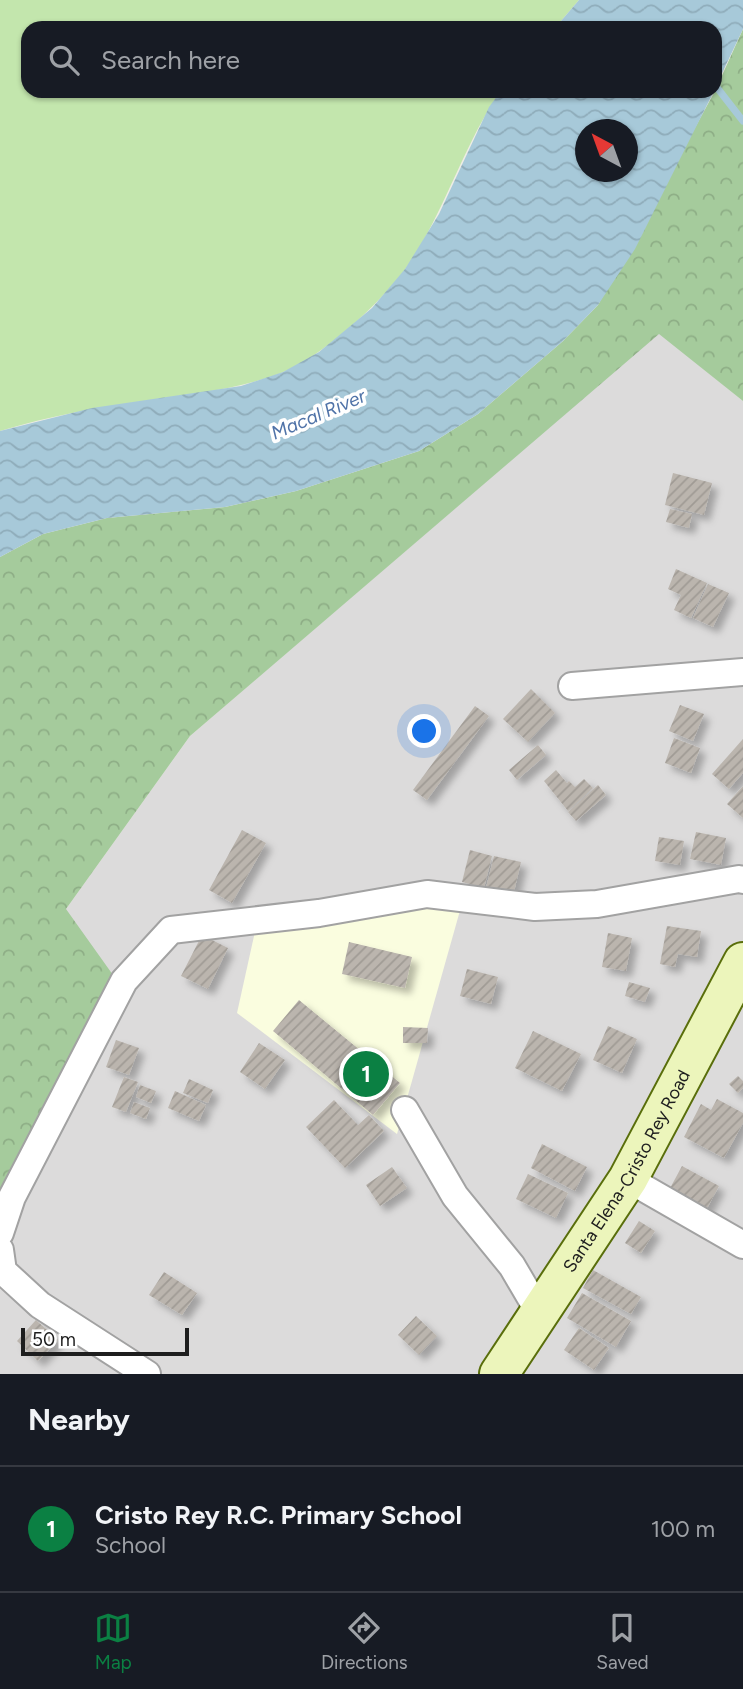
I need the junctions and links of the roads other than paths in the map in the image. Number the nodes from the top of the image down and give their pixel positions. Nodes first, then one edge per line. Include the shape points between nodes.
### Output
1 (743, 673) edge
2 (572, 686) dead end
3 (743, 880) edge
4 (743, 962) edge
5 (405, 1110) dead end
6 (628, 1179) junction
7 (0, 1233) edge
8 (743, 1245) edge
9 (0, 1250) edge
10 (539, 1312) junction
11 (148, 1374) edge
12 (499, 1374) edge

1 - 2 street
3 - 7 street via 597,904 535,906 428,894 319,913 171,930 124,981 12,1197
4 - 6 main road, Santa Elena-Cristo Rey Road
5 - 10 street via 455,1196 512,1266
6 - 8 street
6 - 10 main road, Santa Elena-Cristo Rey Road
9 - 11 street via 3,1271 40,1305
10 - 12 main road, Santa Elena-Cristo Rey Road

